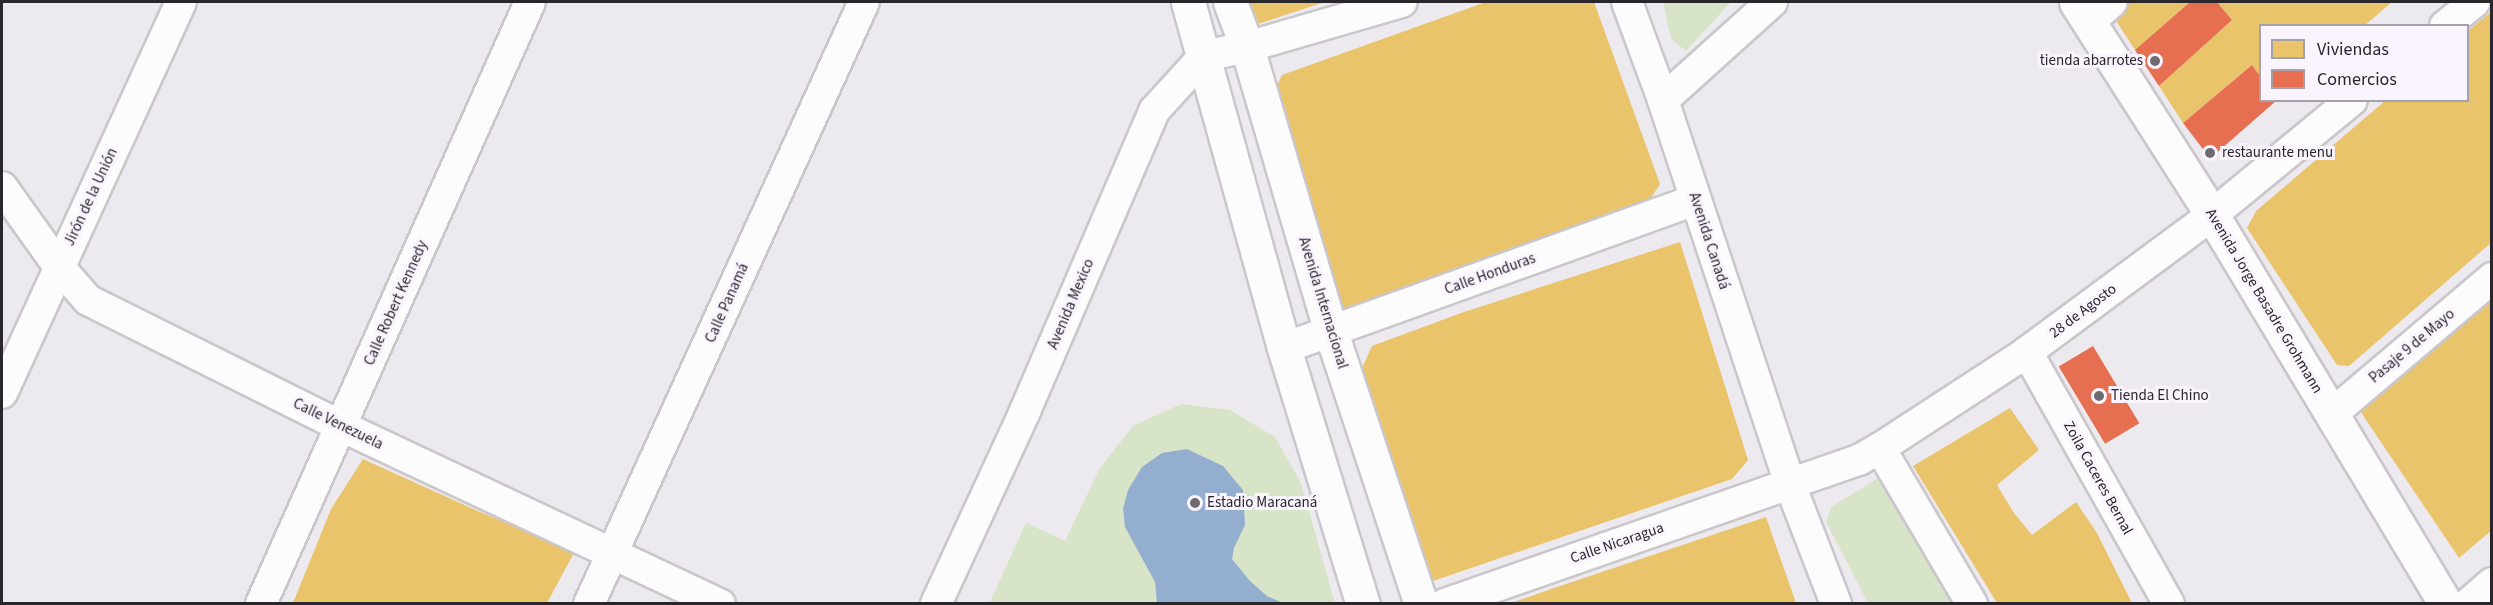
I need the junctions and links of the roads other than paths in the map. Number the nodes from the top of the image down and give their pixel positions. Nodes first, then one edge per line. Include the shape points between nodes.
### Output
1 (181, 2) edge
2 (530, 2) edge
3 (864, 2) edge
4 (1188, 2) edge
5 (1230, 2) edge
6 (1401, 2) edge
7 (1627, 2) edge
8 (1772, 2) edge
9 (2475, 2) edge
10 (2092, 8) edge
11 (2448, 24) edge
12 (1247, 47) junction
13 (1204, 56) junction
14 (1663, 100) junction
15 (2350, 102) edge
16 (2, 188) edge
17 (1695, 200) junction
18 (2212, 214) junction
19 (59, 267) junction
20 (2492, 278) edge
21 (1331, 332) junction
22 (1284, 348) junction
23 (2027, 352) junction
24 (2, 393) edge
25 (2333, 413) junction
26 (341, 426) junction
27 (1880, 448) junction
28 (1789, 482) junction
29 (613, 551) junction
30 (2492, 583) edge
31 (261, 603) edge
32 (589, 603) edge
33 (720, 603) edge
34 (936, 603) edge
35 (1363, 603) edge
36 (1421, 603) edge
37 (1445, 603) edge
38 (1836, 603) edge
39 (1972, 603) edge
40 (2169, 603) edge
41 (2446, 603) edge
42 (2468, 603) edge

1 - 19 street, Jirón de la Unión
2 - 26 street, Calle Robert Kennedy
3 - 29 street, Calle Panamá
4 - 13 main road
5 - 12 main road, Avenida Internacional
6 - 12 street
7 - 14 street, Avenida Canadá
8 - 14 street
9 - 11 street
10 - 18 main road, Avenida Jorge Basadre Grohmann
12 - 13 street
12 - 21 main road, Avenida Internacional
13 - 22 main road
13 - 34 street, Avenida Mexico via 1154,111 1025,411
14 - 17 street, Avenida Canadá
15 - 18 street, 28 de Agosto
16 - 19 street, Calle Venezuela
17 - 21 street, Calle Honduras
17 - 28 street, Avenida Canadá
18 - 23 street, 28 de Agosto
18 - 25 main road, Avenida Jorge Basadre Grohmann
19 - 24 street, Jirón de la Unión
19 - 26 street, Calle Venezuela via 87,300
20 - 25 street, Pasaje 9 de Mayo
21 - 22 street, Calle Honduras
21 - 36 main road, Avenida Internacional
22 - 35 main road
23 - 27 street, 28 de Agosto
23 - 40 street, Zoila Caceres Bernal
25 - 41 main road, Avenida Jorge Basadre Grohmann
26 - 29 street, Calle Venezuela
26 - 31 street, Calle Robert Kennedy
27 - 28 street, 28 de Agosto via 1859,460
27 - 39 street
28 - 37 street, Calle Nicaragua
28 - 38 street, Avenida Canadá
29 - 32 street, Calle Panamá
29 - 33 street, Calle Venezuela
30 - 42 street

